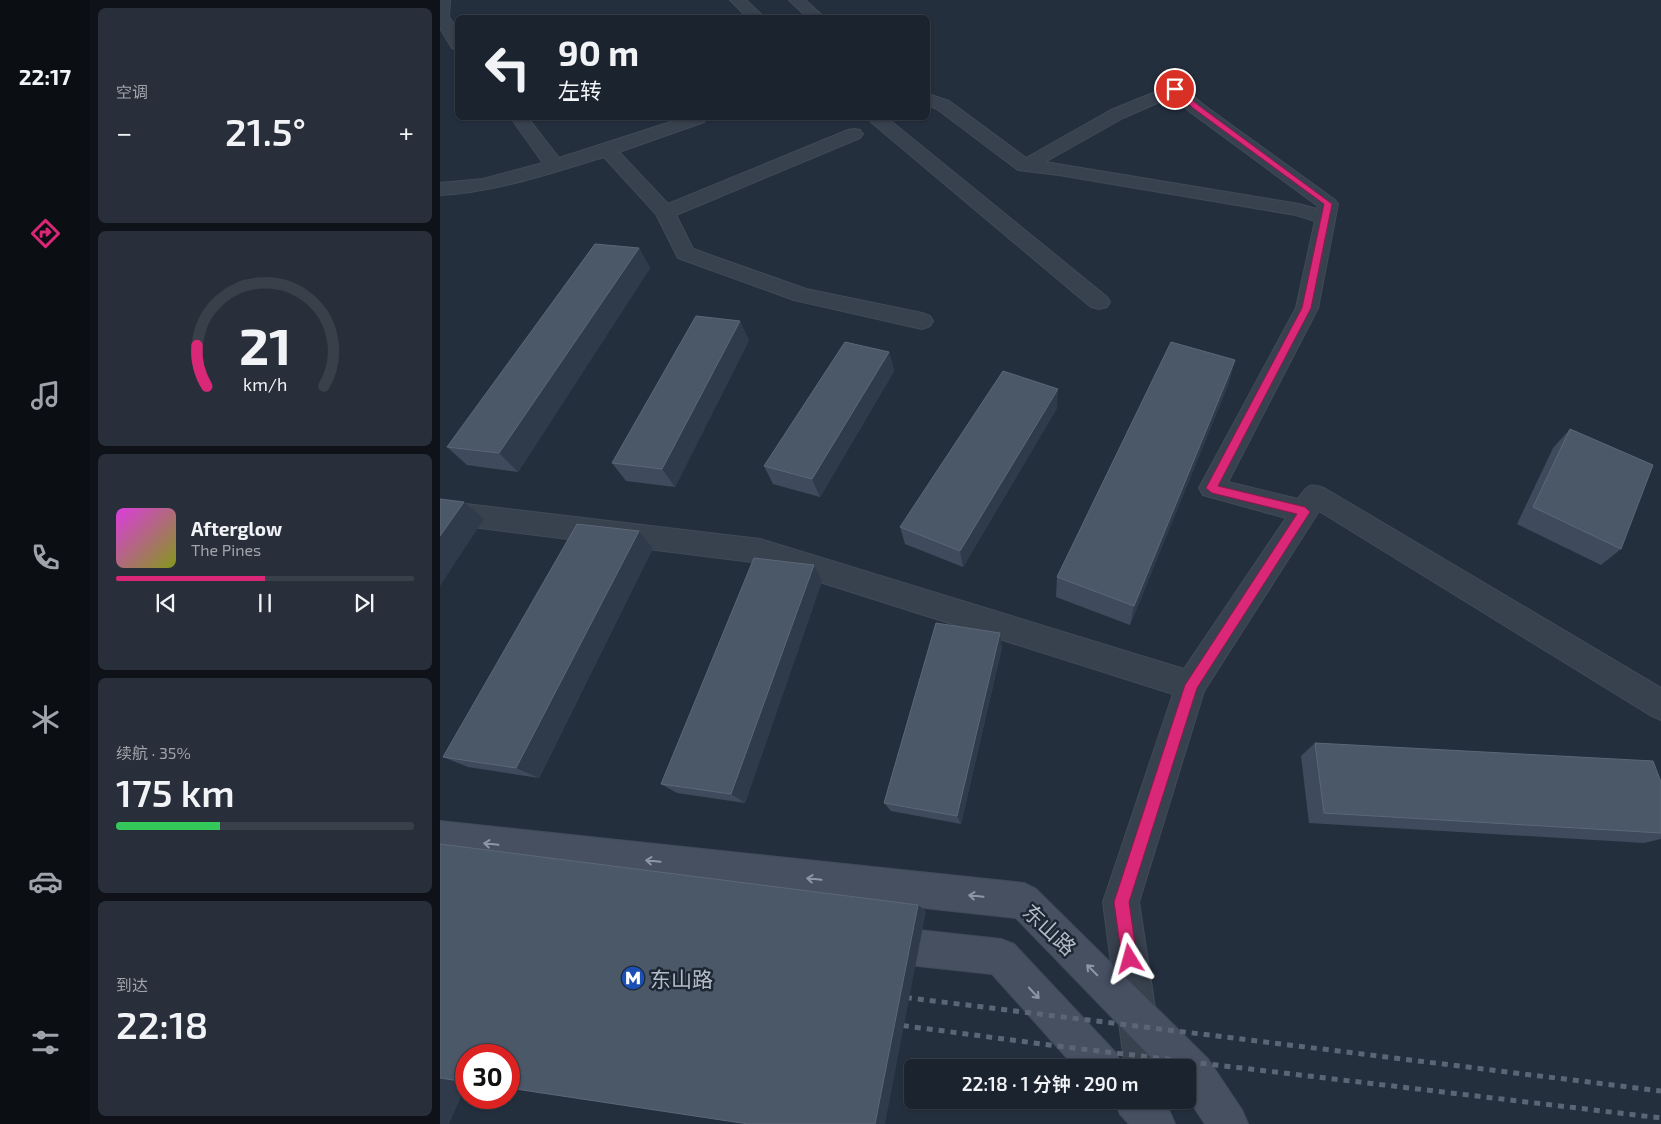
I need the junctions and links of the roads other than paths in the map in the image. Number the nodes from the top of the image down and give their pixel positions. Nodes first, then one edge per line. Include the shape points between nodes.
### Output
1 (442, 0) edge
2 (737, 0) edge
3 (796, 0) edge
4 (754, 15) edge
5 (814, 15) edge
6 (455, 40) edge
7 (930, 100) edge
8 (521, 120) edge
9 (692, 120) edge
10 (879, 120) edge
11 (854, 134) dead end
12 (607, 149) junction
13 (553, 166) junction
14 (1025, 166) junction
15 (440, 189) edge
16 (665, 212) junction
17 (1325, 218) junction
18 (1099, 302) dead end
19 (922, 321) dead end
20 (440, 512) edge
21 (1305, 512) junction
22 (1191, 685) junction
23 (1661, 705) edge
24 (440, 838) edge
25 (853, 941) edge
26 (1138, 1016) junction
27 (1095, 1059) edge
28 (1144, 1059) edge
29 (1228, 1124) edge

1 - 6 street via 441,17
2 - 4 street
3 - 5 street
7 - 14 street via 943,105
8 - 13 street
9 - 12 street
10 - 18 street
11 - 16 street
12 - 13 street
12 - 16 street
13 - 15 street via 456,189
14 - 17 street via 1299,210
14 - 17 street via 1117,114 1175,89 1328,204
16 - 19 street via 685,253 802,295
17 - 21 street via 1307,308 1212,488
20 - 22 street via 760,551
21 - 22 street
21 - 23 street via 1315,495
22 - 26 street via 1122,902
26 -> 24 main road, 东山路 via 1024,901
25 -> 27 main road via 1001,957
26 - 28 street
26 - 29 main road, 东山路 via 1194,1073

